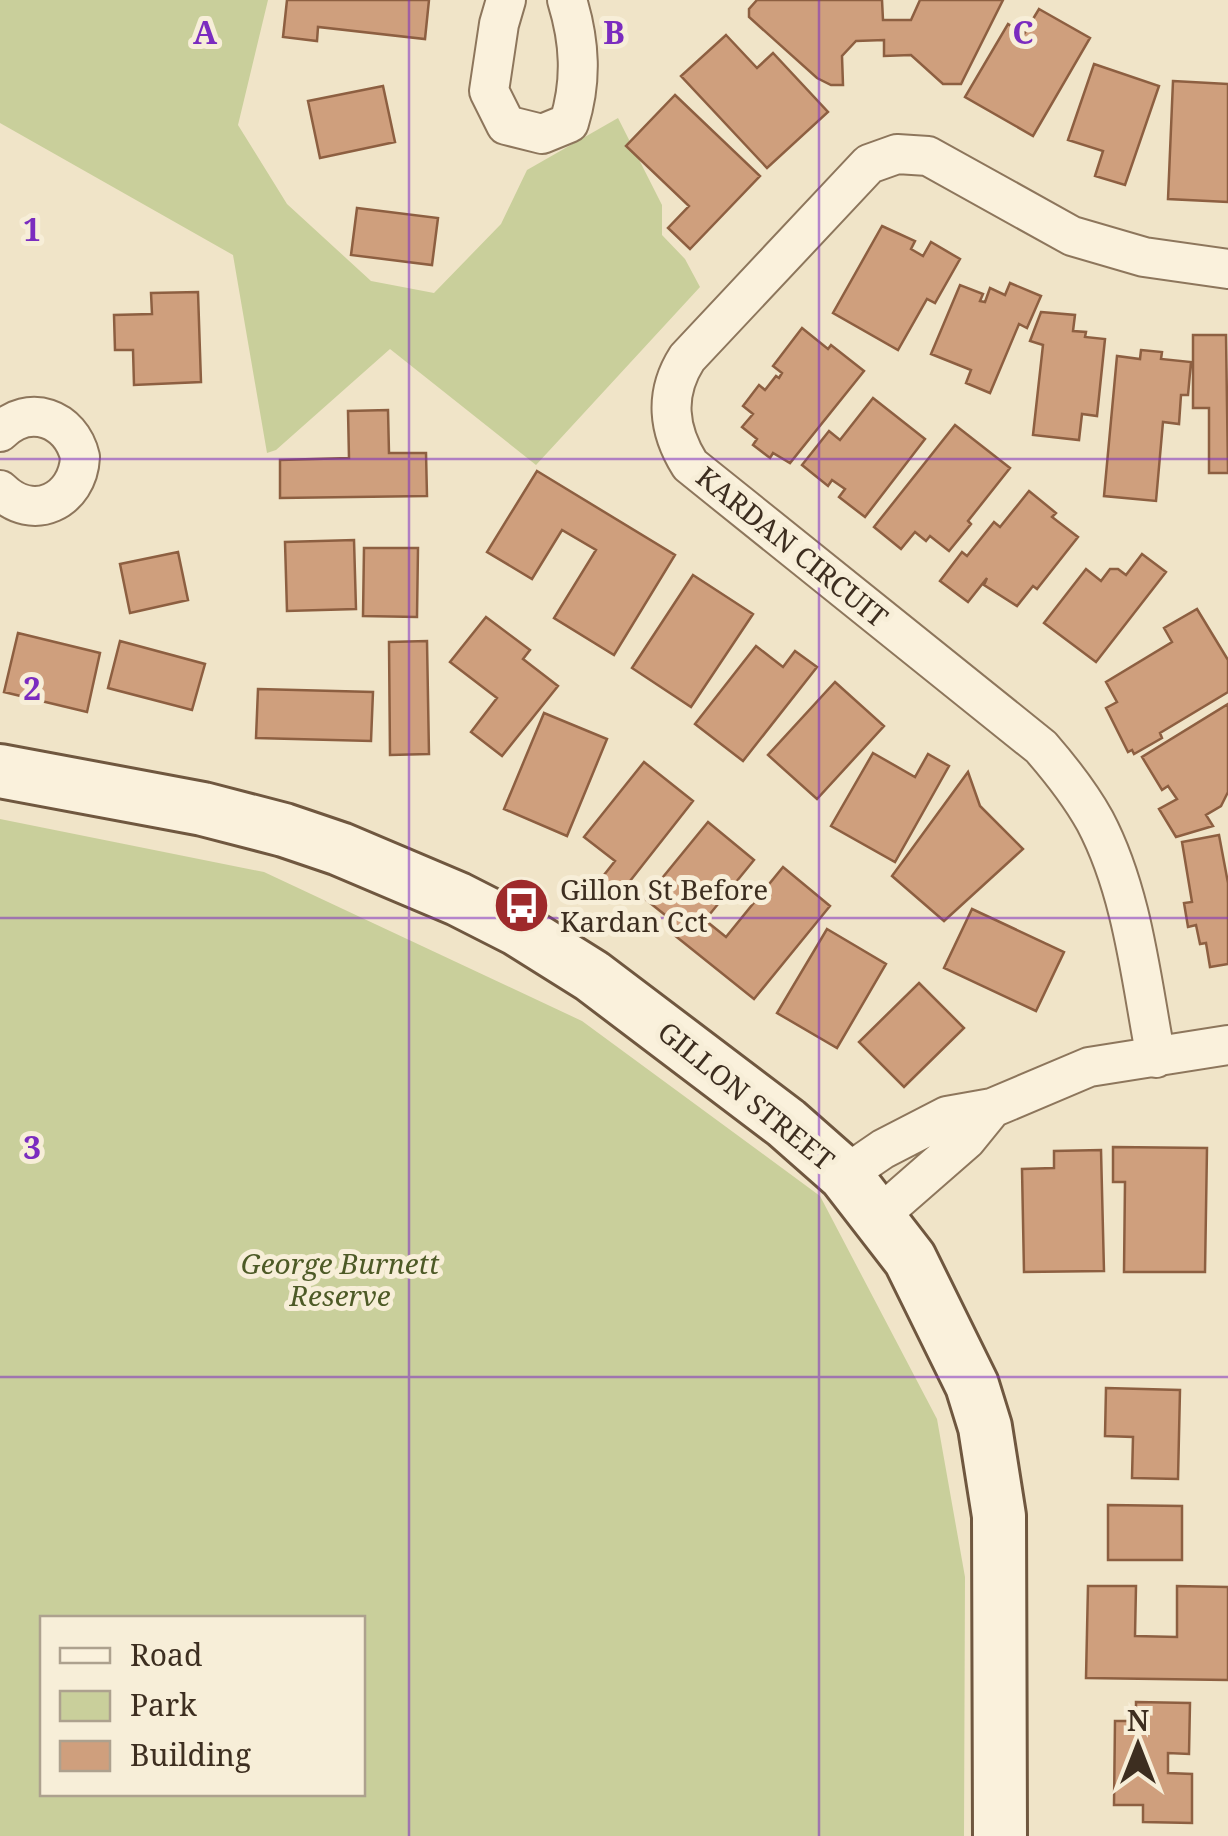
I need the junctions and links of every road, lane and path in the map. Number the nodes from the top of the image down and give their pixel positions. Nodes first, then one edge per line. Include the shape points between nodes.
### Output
1 (506, 0) edge
2 (568, 0) edge
3 (1228, 269) edge
4 (0, 432) edge
5 (2, 498) edge
6 (0, 771) edge
7 (1228, 1045) edge
8 (1156, 1058) junction
9 (992, 1108) junction
10 (845, 1176) junction
11 (880, 1216) junction
12 (1000, 1836) edge

1 - 2 street via 490,91 506,125 542,134 569,123 579,92
3 - 8 street, KARDAN CIRCUIT via 1144,258 1072,236 928,156 898,154 870,164 686,358 671,402 676,443 690,465 1041,747 1080,796 1119,881
4 - 5 street via 18,419 48,418 66,428 80,456 73,486 58,500 36,507
6 - 10 street, GILLON STREET via 284,830 458,899 592,976
7 - 8 street
8 - 9 street via 1089,1067
9 - 10 street via 947,1116
9 - 11 street
10 - 11 street, GILLON STREET
11 - 12 street, GILLON STREET via 932,1300 985,1427 999,1516

